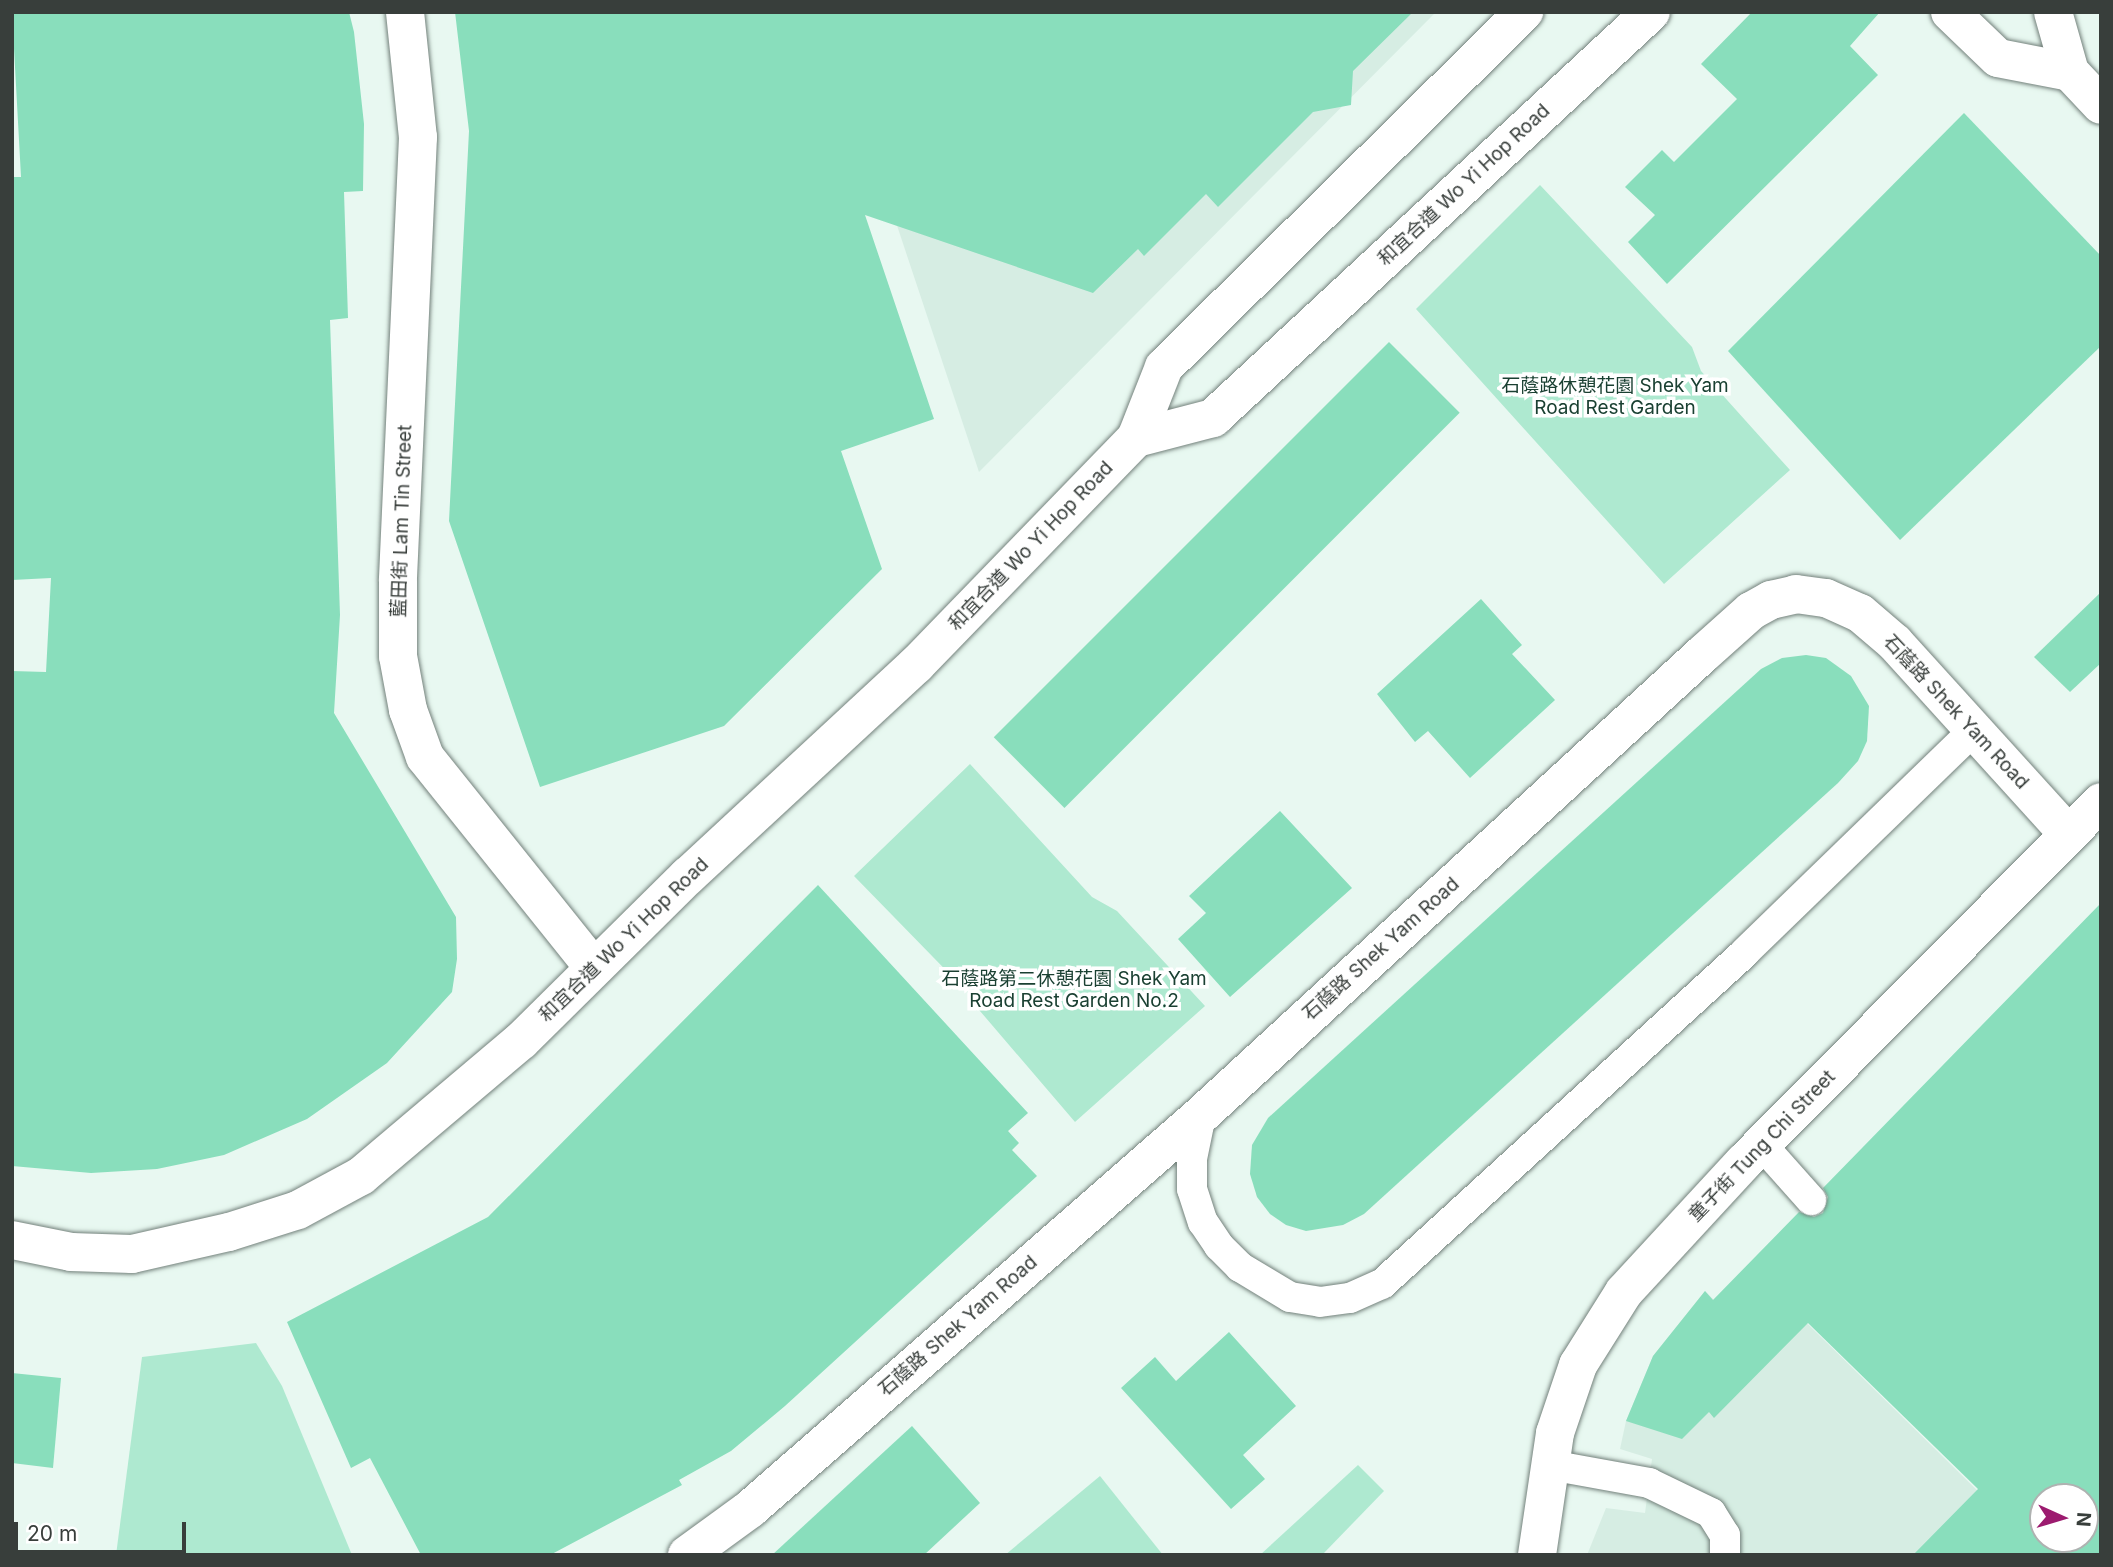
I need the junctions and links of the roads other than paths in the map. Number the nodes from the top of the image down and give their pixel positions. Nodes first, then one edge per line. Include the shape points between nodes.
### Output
1 (405, 12) edge
2 (1524, 12) edge
3 (1651, 12) edge
4 (1950, 12) edge
5 (2053, 12) edge
6 (2070, 72) junction
7 (2101, 105) edge
8 (1136, 438) junction
9 (1974, 730) junction
10 (2101, 802) edge
11 (2068, 834) junction
12 (594, 968) junction
13 (1201, 1115) junction
14 (1762, 1145) junction
15 (1811, 1200) dead end
16 (12, 1240) edge
17 (1550, 1465) junction
18 (687, 1555) edge
19 (1537, 1555) edge
20 (1725, 1555) edge

1 - 12 street, 藍田街 Lam Tin Street via 418,137 398,581 398,656 408,710 425,757
2 - 8 street, 和宜合道 Wo Yi Hop Road via 1164,366
3 - 8 street, 和宜合道 Wo Yi Hop Road via 1213,418
4 - 6 street via 1998,58
5 - 6 street
6 - 7 street
8 - 12 street, 和宜合道 Wo Yi Hop Road via 916,665
9 - 11 street, 石蔭路 Shek Yam Road
9 - 13 street, 石蔭路 Shek Yam Road via 1895,643 1860,613 1826,598 1796,594 1771,600 1751,611 1704,653
9 - 13 lane via 1745,952 1382,1284 1350,1298 1320,1302 1290,1297 1240,1268 1202,1222 1192,1189 1192,1159
10 - 11 street, 童子街 Tung Chi Street
11 - 14 street, 童子街 Tung Chi Street
12 - 16 street, 和宜合道 Wo Yi Hop Road via 521,1041 361,1176 298,1210 229,1232 132,1254 71,1252
13 - 18 street, 石蔭路 Shek Yam Road via 750,1509
14 - 15 lane
14 - 17 street, 童子街 Tung Chi Street via 1624,1292 1578,1365 1555,1433
17 - 19 street, 童子街 Tung Chi Street
17 - 20 lane via 1649,1483 1711,1513 1725,1535

